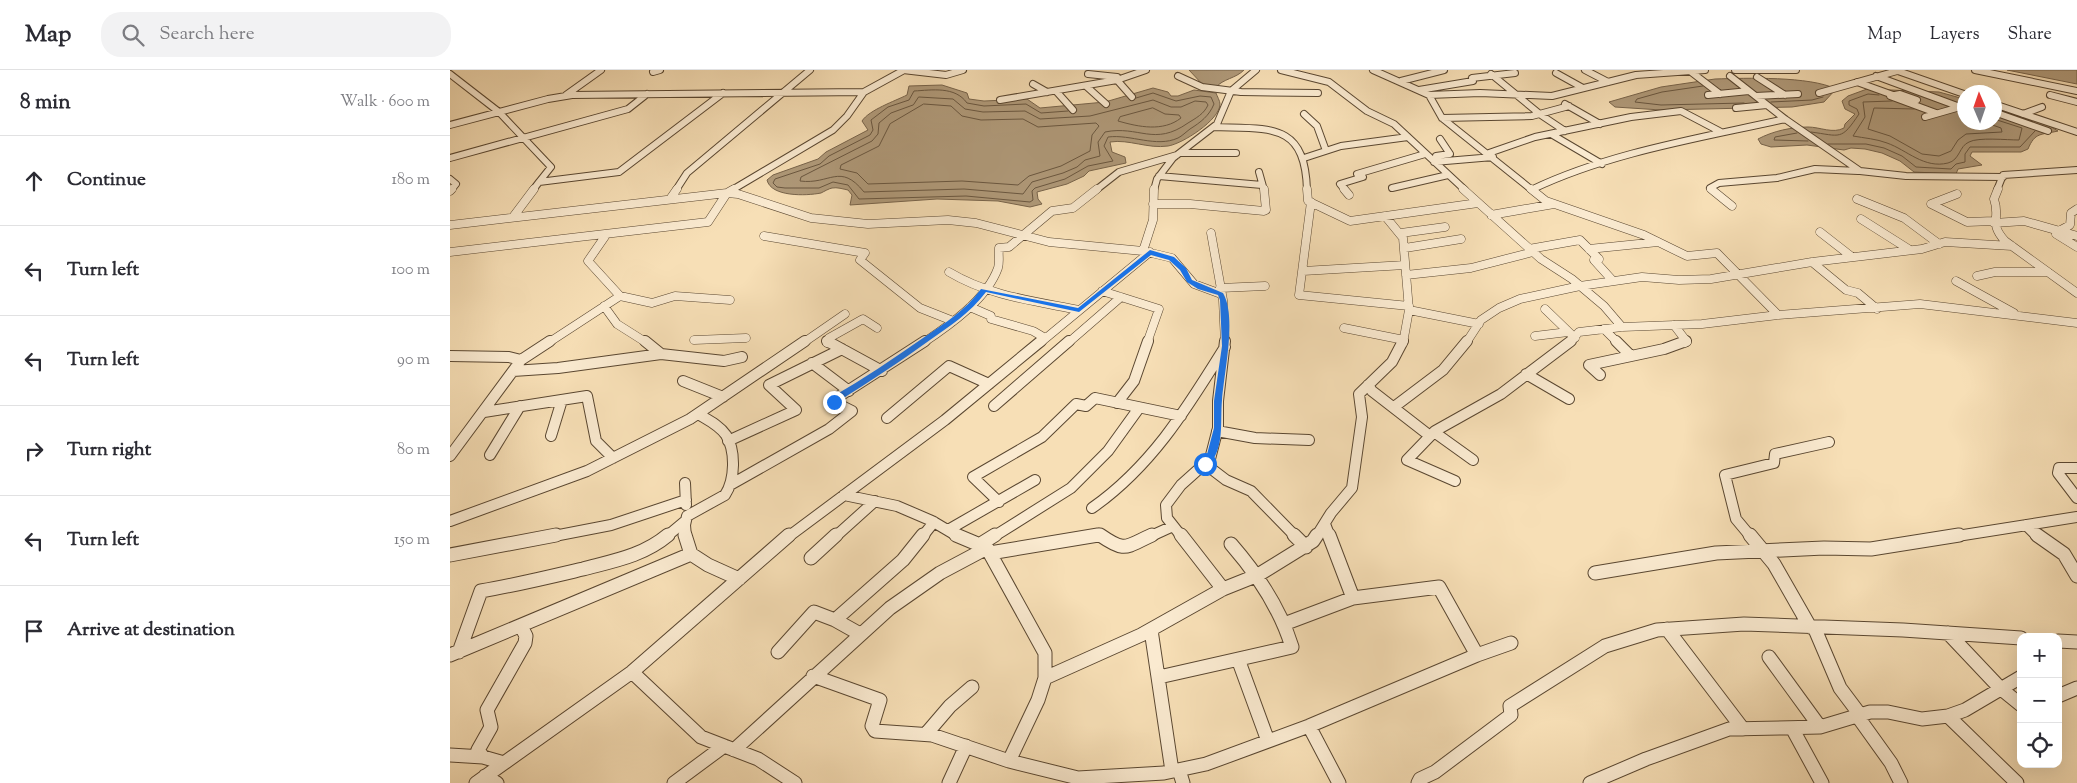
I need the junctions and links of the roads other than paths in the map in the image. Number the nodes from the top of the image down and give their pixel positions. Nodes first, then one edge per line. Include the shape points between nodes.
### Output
1 (601, 70) edge
2 (660, 70) edge
3 (810, 70) edge
4 (903, 70) edge
5 (963, 70) edge
6 (1146, 70) edge
7 (1183, 70) edge
8 (1256, 70) edge
9 (1281, 70) edge
10 (1373, 70) edge
11 (1444, 70) edge
12 (1486, 70) edge
13 (1585, 70) edge
14 (1705, 70) edge
15 (1735, 70) edge
16 (1796, 70) edge
17 (1896, 70) edge
18 (1974, 70) edge
19 (1688, 71) edge
20 (653, 72) dead end
21 (1653, 72) edge
22 (1178, 73) edge
23 (1515, 73) dead end
24 (1556, 73) dead end
25 (450, 74) edge
26 (1088, 74) dead end
27 (1493, 75) junction
28 (1875, 75) junction
29 (1730, 76) dead end
30 (1757, 77) dead end
31 (1128, 78) junction
32 (1117, 80) junction
33 (1401, 81) junction
34 (1468, 81) junction
35 (1608, 82) junction
36 (1857, 82) junction
37 (1033, 84) dead end
38 (1086, 86) junction
39 (1583, 88) junction
40 (1419, 90) junction
41 (785, 91) junction
42 (1056, 91) junction
43 (1231, 91) junction
44 (1749, 91) junction
45 (2077, 91) edge
46 (864, 92) junction
47 (1047, 92) junction
48 (1957, 92) edge
49 (723, 93) junction
50 (1318, 93) dead end
51 (1478, 93) junction
52 (1818, 93) dead end
53 (647, 94) junction
54 (1517, 94) junction
55 (1720, 94) junction
56 (1798, 94) dead end
57 (1429, 95) junction
58 (1708, 95) dead end
59 (1785, 95) junction
60 (1893, 95) junction
61 (2050, 95) dead end
62 (566, 96) junction
63 (1552, 96) junction
64 (1756, 96) junction
65 (1132, 97) dead end
66 (1000, 100) dead end
67 (1916, 100) dead end
68 (2077, 102) edge
69 (1106, 104) dead end
70 (1767, 105) junction
71 (1569, 106) junction
72 (2002, 107) edge
73 (2042, 107) dead end
74 (1736, 108) dead end
75 (1073, 110) dead end
76 (500, 112) junction
77 (1936, 113) junction
78 (1304, 114) dead end
79 (2023, 114) junction
80 (1541, 115) junction
81 (2002, 115) edge
82 (1925, 117) dead end
83 (1442, 118) junction
84 (1785, 119) junction
85 (1600, 124) junction
86 (450, 125) edge
87 (1214, 127) junction
88 (2062, 127) junction
89 (2075, 130) edge
90 (1565, 131) junction
91 (2048, 131) junction
92 (1721, 132) junction
93 (2040, 133) dead end
94 (1550, 134) junction
95 (523, 137) junction
96 (1408, 137) junction
97 (1440, 139) dead end
98 (1324, 148) junction
99 (1236, 153) dead end
100 (1178, 154) junction
101 (1491, 155) junction
102 (450, 158) edge
103 (1304, 158) junction
104 (1429, 158) junction
105 (1602, 164) junction
106 (2077, 170) edge
107 (1860, 171) junction
108 (1259, 172) dead end
109 (1448, 175) junction
110 (1159, 176) junction
111 (2003, 177) junction
112 (450, 179) edge
113 (539, 182) junction
114 (1262, 185) junction
115 (1392, 188) dead end
116 (451, 189) edge
117 (1533, 189) junction
118 (727, 193) junction
119 (1957, 194) dead end
120 (1349, 195) dead end
121 (1857, 198) dead end
122 (670, 199) junction
123 (1311, 202) junction
124 (1478, 203) junction
125 (1153, 204) junction
126 (1554, 204) junction
127 (1732, 206) dead end
128 (2077, 209) edge
129 (1491, 215) junction
130 (1385, 216) junction
131 (514, 218) junction
132 (1861, 219) dead end
133 (1994, 222) junction
134 (450, 225) edge
135 (2044, 226) junction
136 (1445, 227) dead end
137 (2059, 231) junction
138 (1820, 232) dead end
139 (1211, 233) dead end
140 (1401, 233) junction
141 (606, 234) junction
142 (764, 236) dead end
143 (1022, 236) junction
144 (2077, 236) edge
145 (1460, 239) dead end
146 (1660, 242) junction
147 (1939, 244) junction
148 (2012, 246) junction
149 (2077, 247) edge
150 (1405, 248) junction
151 (1589, 249) junction
152 (1531, 250) junction
153 (1910, 250) junction
154 (1147, 251) junction
155 (450, 252) edge
156 (1852, 257) junction
157 (1812, 262) junction
158 (1404, 265) junction
159 (1303, 270) junction
160 (949, 272) dead end
161 (2050, 272) junction
162 (1737, 274) junction
163 (1406, 275) junction
164 (1977, 276) dead end
165 (1613, 281) junction
166 (1956, 281) dead end
167 (1266, 286) dead end
168 (1580, 286) junction
169 (984, 290) junction
170 (1102, 291) junction
171 (1220, 291) junction
172 (2077, 293) edge
173 (620, 296) junction
174 (1122, 297) junction
175 (730, 300) dead end
176 (604, 306) junction
177 (970, 306) junction
178 (1409, 308) junction
179 (1546, 309) dead end
180 (1878, 309) junction
181 (1079, 310) junction
182 (845, 314) dead end
183 (1778, 315) junction
184 (2018, 315) junction
185 (953, 321) junction
186 (2077, 323) edge
187 (1479, 324) junction
188 (1674, 324) junction
189 (1622, 327) junction
190 (877, 328) dead end
191 (1344, 328) dead end
192 (1604, 329) junction
193 (1572, 335) junction
194 (1535, 336) dead end
195 (746, 338) dead end
196 (1045, 338) junction
197 (694, 340) dead end
198 (1404, 340) junction
199 (710, 341) junction
200 (1225, 346) junction
201 (842, 349) junction
202 (661, 354) junction
203 (450, 356) edge
204 (1631, 356) junction
205 (696, 357) junction
206 (742, 357) dead end
207 (521, 360) junction
208 (812, 364) junction
209 (882, 370) junction
210 (513, 371) junction
211 (1526, 374) junction
212 (1600, 375) dead end
213 (683, 381) dead end
214 (989, 384) junction
215 (1368, 385) junction
216 (849, 391) junction
217 (723, 397) junction
218 (1569, 399) dead end
219 (562, 400) junction
220 (1117, 403) junction
221 (520, 406) junction
222 (994, 406) dead end
223 (1394, 407) junction
224 (1139, 408) junction
225 (484, 412) junction
226 (698, 414) junction
227 (1181, 416) junction
228 (887, 418) dead end
229 (1217, 431) junction
230 (1432, 434) junction
231 (551, 436) dead end
232 (1309, 440) dead end
233 (728, 441) junction
234 (1829, 442) dead end
235 (454, 447) edge
236 (490, 455) dead end
237 (450, 456) edge
238 (613, 458) junction
239 (1473, 460) dead end
240 (1205, 464) junction
241 (2077, 468) edge
242 (1036, 480) dead end
243 (1455, 481) dead end
244 (685, 483) dead end
245 (730, 485) junction
246 (844, 495) junction
247 (2077, 498) edge
248 (686, 500) junction
249 (875, 502) junction
250 (999, 502) junction
251 (1092, 508) dead end
252 (2077, 517) edge
253 (686, 519) junction
254 (450, 521) edge
255 (934, 522) junction
256 (1325, 524) junction
257 (2026, 524) junction
258 (1173, 526) junction
259 (948, 530) junction
260 (1231, 544) dead end
261 (1306, 546) junction
262 (985, 548) junction
263 (1762, 550) junction
264 (691, 554) junction
265 (450, 555) edge
266 (811, 558) dead end
267 (1595, 573) dead end
268 (1258, 575) junction
269 (2077, 576) edge
270 (739, 579) junction
271 (1223, 589) junction
272 (1353, 598) junction
273 (835, 620) junction
274 (1284, 624) junction
275 (521, 626) junction
276 (1812, 627) junction
277 (1667, 629) junction
278 (1151, 630) junction
279 (1948, 633) junction
280 (860, 634) junction
281 (2017, 638) edge
282 (2062, 641) edge
283 (2077, 642) edge
284 (1512, 643) dead end
285 (778, 652) dead end
286 (454, 654) edge
287 (1477, 655) junction
288 (1769, 657) dead end
289 (1238, 659) junction
290 (632, 672) junction
291 (813, 676) junction
292 (1158, 677) junction
293 (1045, 678) junction
294 (2019, 678) edge
295 (972, 687) dead end
296 (2000, 688) junction
297 (2077, 688) edge
298 (2062, 694) edge
299 (2017, 702) edge
300 (1859, 716) junction
301 (1948, 716) junction
302 (1309, 726) junction
303 (1820, 727) junction
304 (1792, 728) junction
305 (1744, 729) junction
306 (926, 734) junction
307 (1268, 741) junction
308 (966, 746) junction
309 (729, 748) junction
310 (450, 755) edge
311 (483, 757) junction
312 (1009, 761) junction
313 (504, 763) junction
314 (1178, 775) edge
315 (486, 781) edge
316 (674, 783) edge
317 (795, 783) edge
318 (949, 783) edge
319 (1339, 783) edge
320 (1418, 783) edge
321 (1590, 783) edge
322 (1822, 783) edge
323 (1901, 783) edge
324 (2017, 783) edge

1 - 62 street
2 - 20 street
3 - 41 street
4 - 5 street via 946,75
4 - 46 street
6 - 31 street
7 - 22 street
8 - 43 street
9 - 96 street via 1329,82 1367,111 1394,124
10 - 33 street
11 - 33 street
12 - 27 street
13 - 35 street
14 - 19 street
15 - 16 street
17 - 28 street
17 - 48 street
18 - 45 street
19 - 21 street
19 - 55 street
21 - 35 street
22 - 43 street via 1199,86
23 - 27 street
24 - 39 street
25 - 76 street
26 - 31 street
27 - 34 street
27 - 54 street
28 - 36 street
28 - 77 street via 1960,107
29 - 44 street
30 - 59 street
31 - 32 street
32 - 38 street
32 - 65 street
33 - 40 street
34 - 40 street
34 - 51 street
35 - 39 street
36 - 52 street
36 - 60 street
37 - 47 street
38 - 42 street
38 - 69 street
39 - 63 street
40 - 57 street
41 - 46 street
41 - 49 street
41 - 122 street via 687,173
42 - 47 street
42 - 75 street
43 - 50 street
43 - 87 street via 1224,112
44 - 55 street
44 - 64 street
46 - 118 street via 833,130
47 - 66 street
49 - 53 street
49 - 113 street via 619,172
51 - 54 street
51 - 57 street
53 - 62 street
53 - 95 street via 628,109
54 - 63 street
54 - 80 street
55 - 58 street
56 - 59 street
57 - 83 street
59 - 64 street
60 - 67 street
60 - 77 street via 1890,96
61 - 68 street
62 - 76 street
63 - 71 street
64 - 70 street
70 - 74 street
70 - 84 street
71 - 80 street
71 - 85 street
72 - 79 street
73 - 79 street
76 - 86 street
76 - 95 street
77 - 82 street
78 - 98 street via 1317,126
79 - 88 street
80 - 83 street
80 - 90 street
81 - 91 street
83 - 101 street
84 - 92 street
84 - 107 street
85 - 90 street
85 - 92 street via 1681,111
87 - 100 street
87 - 103 street via 1266,130 1284,136 1295,142
88 - 89 street
88 - 91 street
90 - 94 street
91 - 93 street
92 - 105 street
94 - 101 street
94 - 105 street
95 - 102 street
95 - 113 street via 551,167
96 - 98 street
96 - 104 street
97 - 104 street via 1450,154
98 - 103 street
99 - 100 street
100 - 110 street
100 - 143 street via 1120,172 1078,204 1066,210 1052,211
101 - 104 street
101 - 117 street
103 - 123 street via 1308,201
104 - 109 street
104 - 120 street via 1357,174 1363,177 1340,184
105 - 117 street via 1558,177
106 - 111 street
107 - 111 street via 1906,176
107 - 127 street via 1814,169 1777,178 1719,183 1710,188
108 - 114 street
109 - 115 street
109 - 124 street
110 - 114 street
110 - 125 street
111 - 133 street via 1994,199 1998,210
112 - 116 street via 456,184
113 - 131 street
114 - 125 street via 1267,203 1264,211
117 - 126 street
118 - 122 street
118 - 141 street via 708,222
118 - 143 street via 810,218 868,224 948,220 976,222
119 - 133 street via 1931,204 1968,222
121 - 147 street via 1904,218
122 - 131 street
123 - 130 street via 1350,221
123 - 159 street
124 - 129 street
124 - 130 street
125 - 154 street
126 - 129 street
126 - 146 street
128 - 137 street via 2071,213 2070,225
129 - 152 street
130 - 140 street
131 - 134 street
132 - 153 street
133 - 135 street via 2024,221
133 - 148 street via 1997,232
135 - 137 street
135 - 149 street
136 - 140 street
137 - 144 street
138 - 156 street
139 - 171 street
140 - 150 street
141 - 155 street
141 - 173 street via 588,261
142 - 185 street via 865,253 860,260 898,291 920,308
143 - 154 street via 1049,242
143 - 169 street via 1009,247 999,248 998,268
145 - 150 street
146 - 151 street
146 - 162 street via 1691,257 1716,253
147 - 148 street via 1958,241
147 - 153 street
148 - 161 street
150 - 158 street
151 - 152 street via 1580,240
151 - 165 street via 1599,259 1594,260
152 - 163 street via 1471,268
152 - 168 street
153 - 156 street
154 - 170 street
154 - 171 street via 1172,258 1194,284
156 - 157 street
157 - 162 street
157 - 180 street via 1846,290 1858,293
158 - 159 street
158 - 163 street
159 - 178 street via 1299,295
160 - 169 street
161 - 164 street via 1995,272
161 - 172 street
162 - 165 street via 1711,279 1642,277
162 - 183 street
163 - 178 street
165 - 168 street
166 - 184 street
167 - 171 street
168 - 187 street via 1520,299 1499,308
168 - 189 street
169 - 177 street
169 - 181 street
170 - 174 street
170 - 181 street
171 - 200 street
173 - 175 street via 652,304 674,296
173 - 176 street
174 - 220 street via 1160,310 1134,381
174 - 222 street
176 - 202 street via 617,324
176 - 207 street
177 - 185 street
177 - 196 street via 990,318
178 - 187 street
178 - 198 street
179 - 193 street
180 - 183 street
180 - 184 street via 1920,304
181 - 196 street
182 - 217 street
183 - 188 street via 1752,320
184 - 186 street
185 - 209 street
187 - 223 street via 1443,370
188 - 189 street
188 - 204 street via 1687,342
189 - 192 street
190 - 201 street via 863,319 826,340
191 - 198 street
192 - 193 street
192 - 204 street
193 - 194 street
193 - 211 street
195 - 199 street
196 - 214 street
197 - 199 street
198 - 215 street via 1392,362
199 - 205 street
200 - 227 street
200 - 229 street
201 - 208 street
201 - 209 street
202 - 205 street
202 - 210 street
203 - 207 street
204 - 212 street via 1589,365
205 - 206 street via 724,361
207 - 210 street
208 - 216 street
208 - 233 street via 769,385 796,410
209 - 216 street
210 - 225 street
211 - 218 street
211 - 230 street via 1501,394
213 - 217 street
214 - 228 street via 949,366
214 - 246 street
215 - 223 street
215 - 256 street via 1359,394 1362,417 1352,488
216 - 245 street via 834,402 852,412 829,429
217 - 226 street
219 - 221 street
219 - 231 street
219 - 238 street via 587,396 596,441
220 - 224 street
220 - 250 street via 1094,398 1086,406 1076,404 1042,437 973,477
221 - 225 street
221 - 236 street
223 - 230 street
224 - 227 street
224 - 262 street via 1108,451 1071,488
225 - 235 street
226 - 233 street via 717,425
226 - 238 street
227 - 251 street via 1169,435 1120,490
229 - 232 street via 1273,439
229 - 240 street via 1210,459
230 - 239 street
230 - 243 street via 1407,460
233 - 245 street via 733,465
234 - 263 street via 1775,454 1774,463 1725,475 1736,520
235 - 237 street
238 - 254 street via 587,471
240 - 258 street via 1181,485 1166,505 1167,518
240 - 261 street via 1226,480 1251,491
241 - 247 street via 2058,468 2058,473
242 - 250 street
244 - 248 street
245 - 253 street via 726,494
246 - 249 street
246 - 270 street via 802,524
248 - 253 street
248 - 265 street via 611,525
249 - 255 street via 897,506
249 - 266 street
250 - 259 street
252 - 257 street
253 - 264 street via 684,531
253 - 286 street via 656,546 630,556 524,584 481,591
255 - 259 street
255 - 273 street via 903,560
256 - 261 street
256 - 272 street
257 - 263 street via 1871,549
257 - 269 street via 2042,540 2064,554
258 - 262 street via 1125,547 1118,547 1100,535
258 - 271 street
259 - 262 street
260 - 268 street
261 - 268 street
262 - 280 street via 940,573
262 - 293 street via 1045,653
263 - 267 street via 1716,553
263 - 276 street
264 - 270 street via 708,566
264 - 275 street
268 - 271 street
268 - 274 street
270 - 290 street
271 - 278 street
272 - 274 street
272 - 287 street via 1439,587
273 - 280 street
273 - 285 street via 814,612
274 - 289 street via 1292,647
275 - 286 street
275 - 311 street via 526,636 525,643 487,710 491,728 478,750
276 - 277 street via 1744,624
276 - 279 street
276 - 300 street via 1840,688
277 - 305 street
277 - 320 street via 1620,641 1597,651 1510,706 1511,715
278 - 292 street
278 - 293 street
279 - 281 street
279 - 296 street
280 - 291 street
282 - 283 street
284 - 287 street
287 - 302 street
288 - 303 street
289 - 292 street
289 - 307 street
290 - 309 street via 701,737
290 - 313 street
291 - 306 street via 880,700 872,726 875,731
291 - 309 street
292 - 314 street
293 - 312 street
294 - 296 street
295 - 306 street
296 - 299 street
296 - 301 street via 1965,710
297 - 298 street
300 - 301 street via 1870,712 1922,719
300 - 303 street
300 - 323 street
301 - 324 street
302 - 307 street
302 - 319 street
303 - 304 street
304 - 305 street
304 - 322 street
305 - 321 street via 1729,729
306 - 308 street
307 - 314 street
308 - 312 street
308 - 318 street
309 - 316 street
309 - 317 street via 758,760
310 - 311 street
311 - 313 street
312 - 314 street via 1078,778
313 - 315 street

